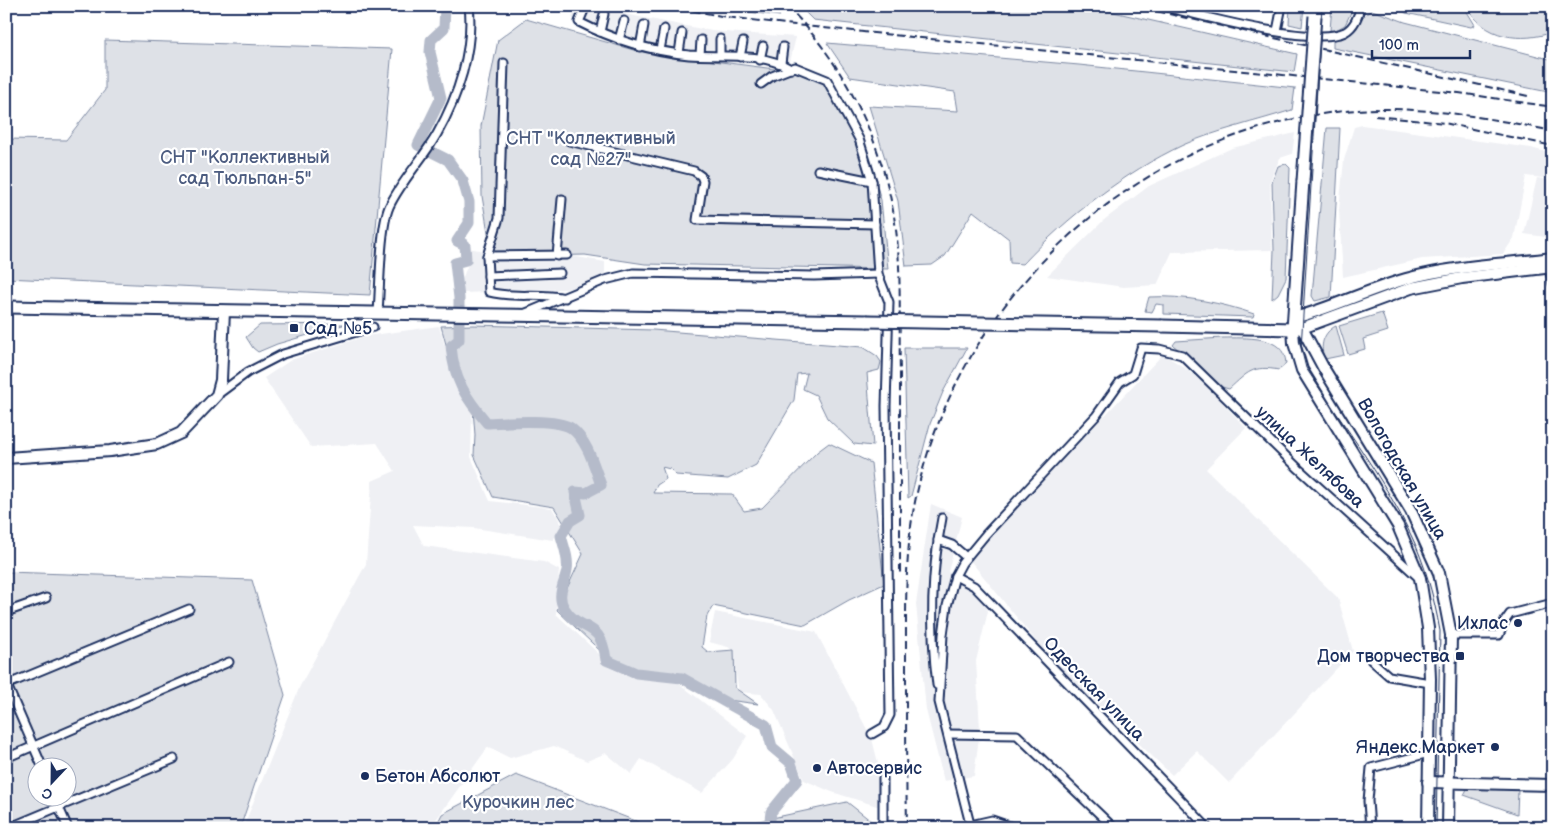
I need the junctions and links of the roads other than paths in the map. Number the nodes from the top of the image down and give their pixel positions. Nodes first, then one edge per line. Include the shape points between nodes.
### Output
1 (469, 6) edge
2 (1162, 6) edge
3 (1282, 6) edge
4 (1360, 6) edge
5 (585, 8) dead end
6 (1315, 11) edge
7 (604, 14) dead end
8 (624, 21) dead end
9 (644, 25) dead end
10 (664, 29) dead end
11 (1278, 31) junction
12 (600, 32) junction
13 (682, 33) dead end
14 (720, 39) dead end
15 (619, 40) junction
16 (701, 40) dead end
17 (743, 42) dead end
18 (763, 46) dead end
19 (640, 47) junction
20 (783, 47) dead end
21 (660, 50) junction
22 (679, 53) junction
23 (700, 55) junction
24 (720, 55) junction
25 (740, 57) junction
26 (760, 60) junction
27 (504, 63) dead end
28 (780, 63) junction
29 (791, 69) junction
30 (761, 84) dead end
31 (569, 141) dead end
32 (818, 170) dead end
33 (872, 181) junction
34 (562, 199) dead end
35 (875, 224) junction
36 (487, 256) junction
37 (557, 256) junction
38 (567, 256) dead end
39 (1552, 265) edge
40 (560, 273) dead end
41 (878, 274) junction
42 (488, 276) junction
43 (1553, 284) edge
44 (565, 298) junction
45 (6, 307) edge
46 (224, 311) junction
47 (378, 313) junction
48 (519, 315) junction
49 (1296, 325) junction
50 (372, 327) dead end
51 (218, 395) junction
52 (6, 458) edge
53 (942, 518) dead end
54 (938, 540) junction
55 (966, 557) junction
56 (955, 576) junction
57 (1420, 578) junction
58 (46, 598) dead end
59 (1553, 603) edge
60 (189, 609) dead end
61 (6, 612) edge
62 (1451, 635) junction
63 (1371, 660) dead end
64 (229, 662) dead end
65 (1430, 683) junction
66 (6, 684) edge
67 (939, 702) junction
68 (872, 734) dead end
69 (948, 734) junction
70 (34, 747) junction
71 (1429, 753) junction
72 (38, 756) edge
73 (6, 758) edge
74 (174, 759) dead end
75 (883, 778) dead end
76 (1449, 781) junction
77 (1428, 782) junction
78 (1553, 785) edge
79 (59, 807) junction
80 (971, 826) edge
81 (8, 828) edge
82 (68, 828) edge
83 (883, 828) edge
84 (1015, 828) edge
85 (1114, 828) edge
86 (1208, 828) edge
87 (1370, 828) edge
88 (1428, 828) edge
89 (1448, 828) edge

1 - 47 street via 467,59 448,112 389,207
2 - 11 street
3 - 11 street
4 - 11 street via 1353,25 1340,34 1306,35
5 - 12 street via 579,22
6 - 49 main road, Вологодская улица, bridge
7 - 12 street
8 - 15 street
9 - 19 street
10 - 21 street
12 - 15 street
13 - 22 street
14 - 24 street
15 - 19 street
16 - 23 street
17 - 25 street
18 - 26 street
19 - 21 street
20 - 28 street
21 - 22 street
22 - 23 street
23 - 24 street
24 - 25 street
25 - 26 street
26 - 28 street
27 - 36 street via 499,218
28 - 29 street
29 - 30 street
29 - 33 street via 827,80 859,139
31 - 35 street via 694,171 703,181 697,220
32 - 33 street
33 - 35 street
34 - 37 street
35 - 41 street
36 - 37 street
36 - 42 street
37 - 38 street
39 - 43 street
39 - 49 main road via 1426,274 1382,287
40 - 42 street
41 - 44 street via 633,273 605,280
41 - 68 street via 889,302 886,406 890,715 884,727
42 - 44 street via 489,292 504,296 547,294
44 - 48 street
45 - 46 main road
46 - 47 main road
46 - 51 main road
47 - 48 main road
48 - 49 main road, bridge via 1257,328
49 - 57 main road, Вологодская улица via 1294,343 1302,370 1398,526
49 - 62 main road, Вологодская улица via 1411,511 1438,573
50 - 51 street via 283,354 248,372
51 - 52 main road via 180,433 157,444 110,451
53 - 54 street
54 - 55 street via 952,545
54 - 67 street via 931,625
55 - 56 street
55 - 57 street, улица Желябова via 1096,416 1120,382 1133,374 1141,348 1182,355 1299,469
56 - 67 street via 943,635
56 - 86 street, Одесская улица via 974,586
57 - 65 main road, Вологодская улица via 1428,628
58 - 61 street
59 - 62 street via 1510,614 1500,635
60 - 66 street
62 - 76 main road, Вологодская улица
63 - 65 street via 1389,676
64 - 70 street
65 - 71 main road, Вологодская улица
66 - 70 street
67 - 69 street
69 - 80 street
69 - 85 street via 1017,735
70 - 72 street
70 - 73 street
71 - 77 main road, Вологодская улица
71 - 87 street via 1371,768
74 - 79 street
75 - 83 street
76 - 77 main road
76 - 78 main road
76 - 89 main road, Вологодская улица
77 - 88 main road, Вологодская улица
79 - 81 street
79 - 82 street
80 - 84 street via 992,820

